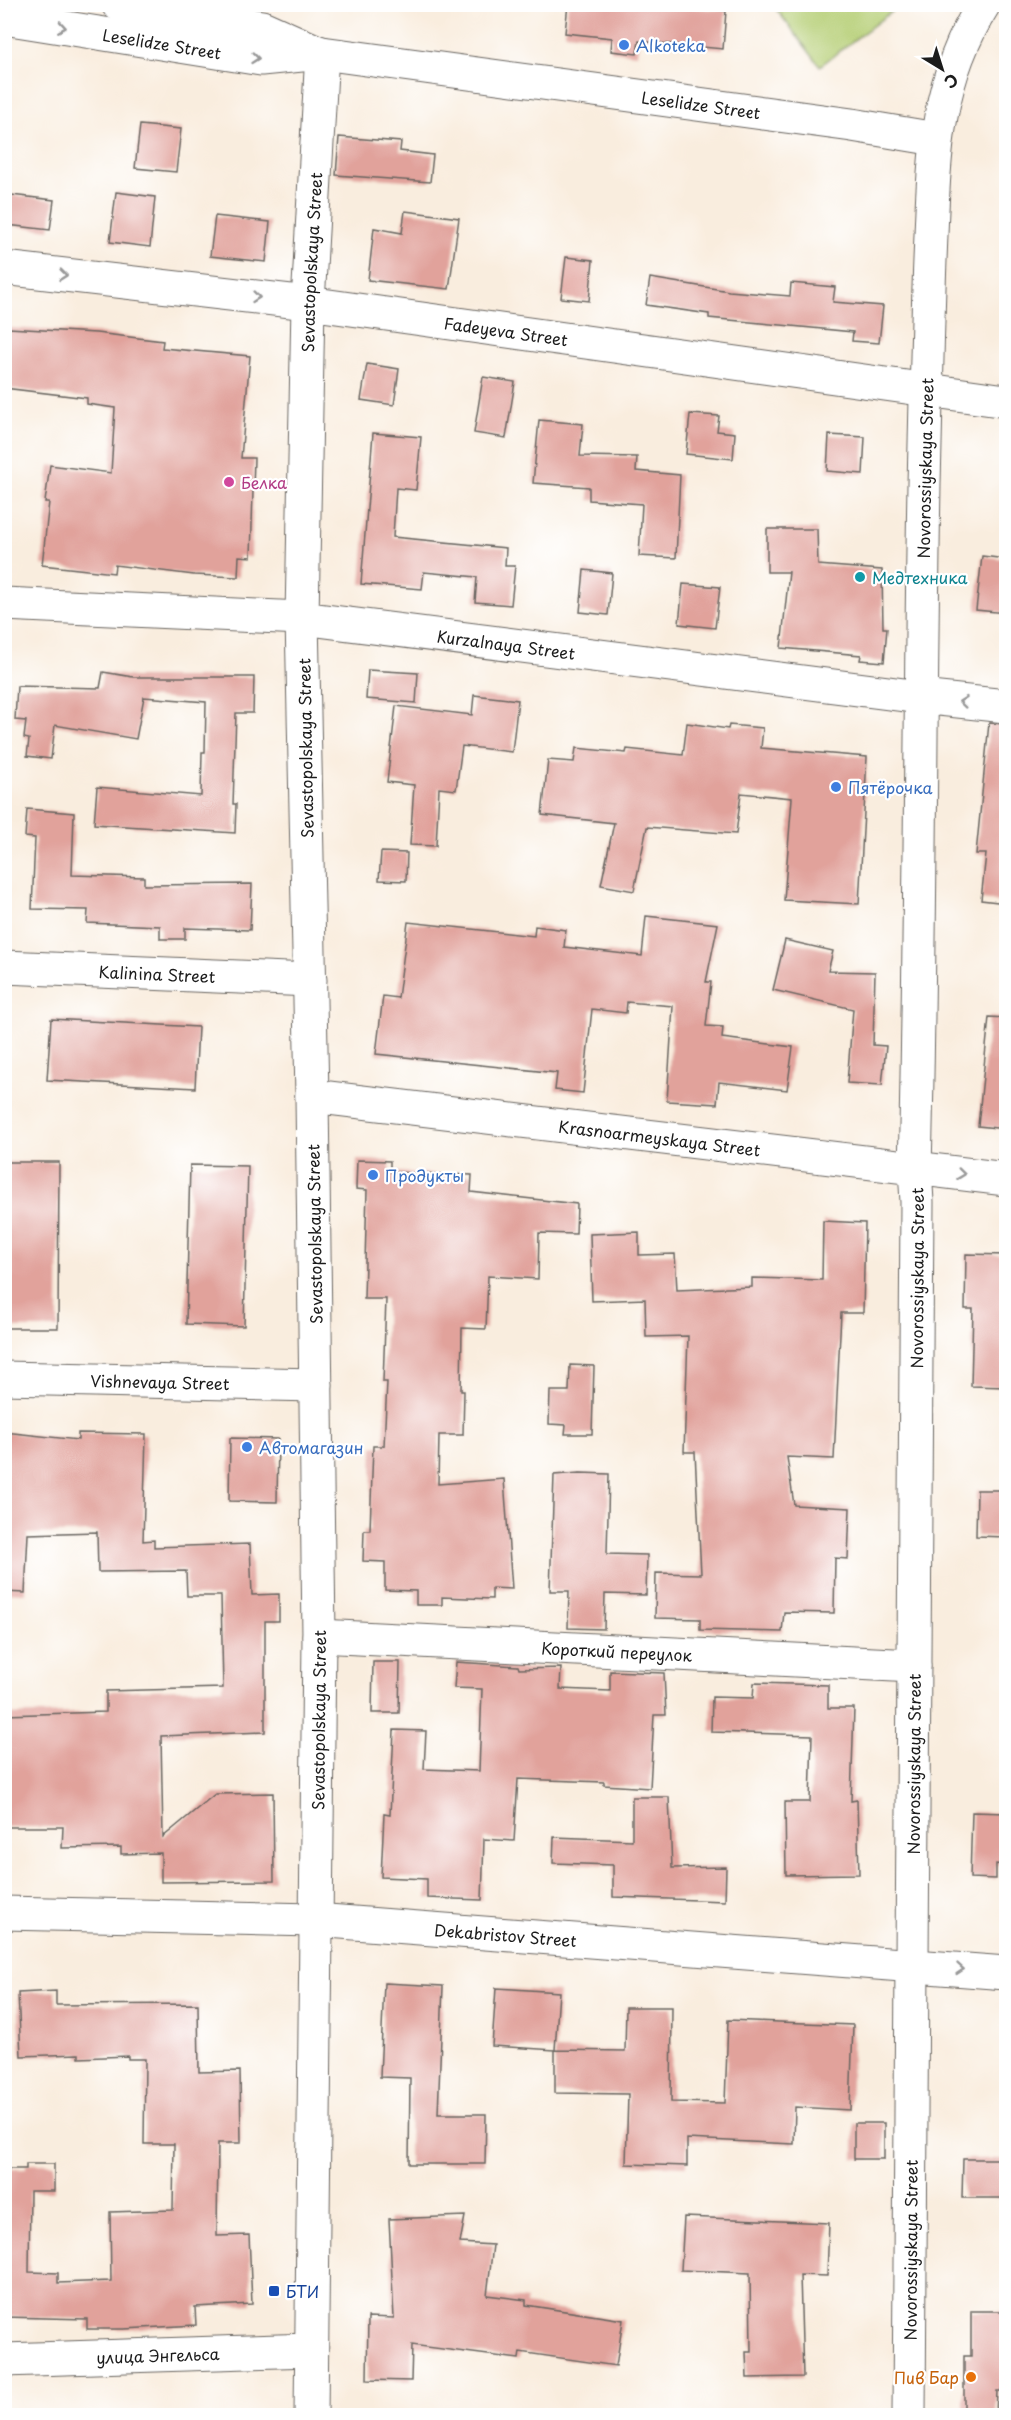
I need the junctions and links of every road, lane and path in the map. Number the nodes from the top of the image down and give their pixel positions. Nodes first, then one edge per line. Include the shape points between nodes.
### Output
1 (118, 4) edge
2 (984, 4) edge
3 (4, 18) edge
4 (322, 53) junction
5 (936, 139) junction
6 (4, 268) edge
7 (308, 303) junction
8 (926, 392) junction
9 (1006, 401) edge
10 (4, 604) edge
11 (302, 618) junction
12 (920, 697) junction
13 (1006, 706) edge
14 (4, 967) edge
15 (310, 980) junction
16 (312, 1096) junction
17 (915, 1168) junction
18 (1006, 1179) edge
19 (4, 1378) edge
20 (316, 1385) junction
21 (319, 1636) junction
22 (914, 1666) junction
23 (4, 1913) edge
24 (315, 1920) junction
25 (913, 1965) junction
26 (1006, 1973) edge
27 (311, 2350) junction
28 (4, 2360) edge
29 (311, 2415) edge
30 (909, 2415) edge

1 - 4 street, Leselidze Street via 262,27
2 - 5 street via 962,43 947,86
3 -> 4 street, Leselidze Street via 261,59
4 - 5 street, Leselidze Street
4 - 7 street, Sevastopolskaya Street
5 - 8 street, Novorossiyskaya Street
6 -> 7 street, Fadeyeva Street
7 - 8 street, Fadeyeva Street
7 - 11 street, Sevastopolskaya Street
8 - 9 street, Fadeyeva Street
8 - 12 street, Novorossiyskaya Street
10 - 11 street, Kurzalnaya Street
11 - 12 street, Kurzalnaya Street
11 - 15 street, Sevastopolskaya Street
13 -> 12 street, Kurzalnaya Street
12 - 17 street, Novorossiyskaya Street
14 - 15 street, Kalinina Street
15 - 16 street, Sevastopolskaya Street
16 - 17 street, Krasnoarmeyskaya Street
16 - 20 street, Sevastopolskaya Street
17 -> 18 street, Krasnoarmeyskaya Street
17 - 22 street, Novorossiyskaya Street
19 - 20 street, Vishnevaya Street
20 - 21 street, Sevastopolskaya Street
21 - 22 street, Короткий переулок
21 - 24 street, Sevastopolskaya Street
22 - 25 street, Novorossiyskaya Street
23 - 24 street, Dekabristov Street
24 - 25 street, Dekabristov Street
24 - 27 street, Sevastopolskaya Street
25 -> 26 street, Dekabristov Street
25 - 30 street, Novorossiyskaya Street
27 - 28 street, улица Энгельса
27 - 29 street, Sevastopolskaya Street

